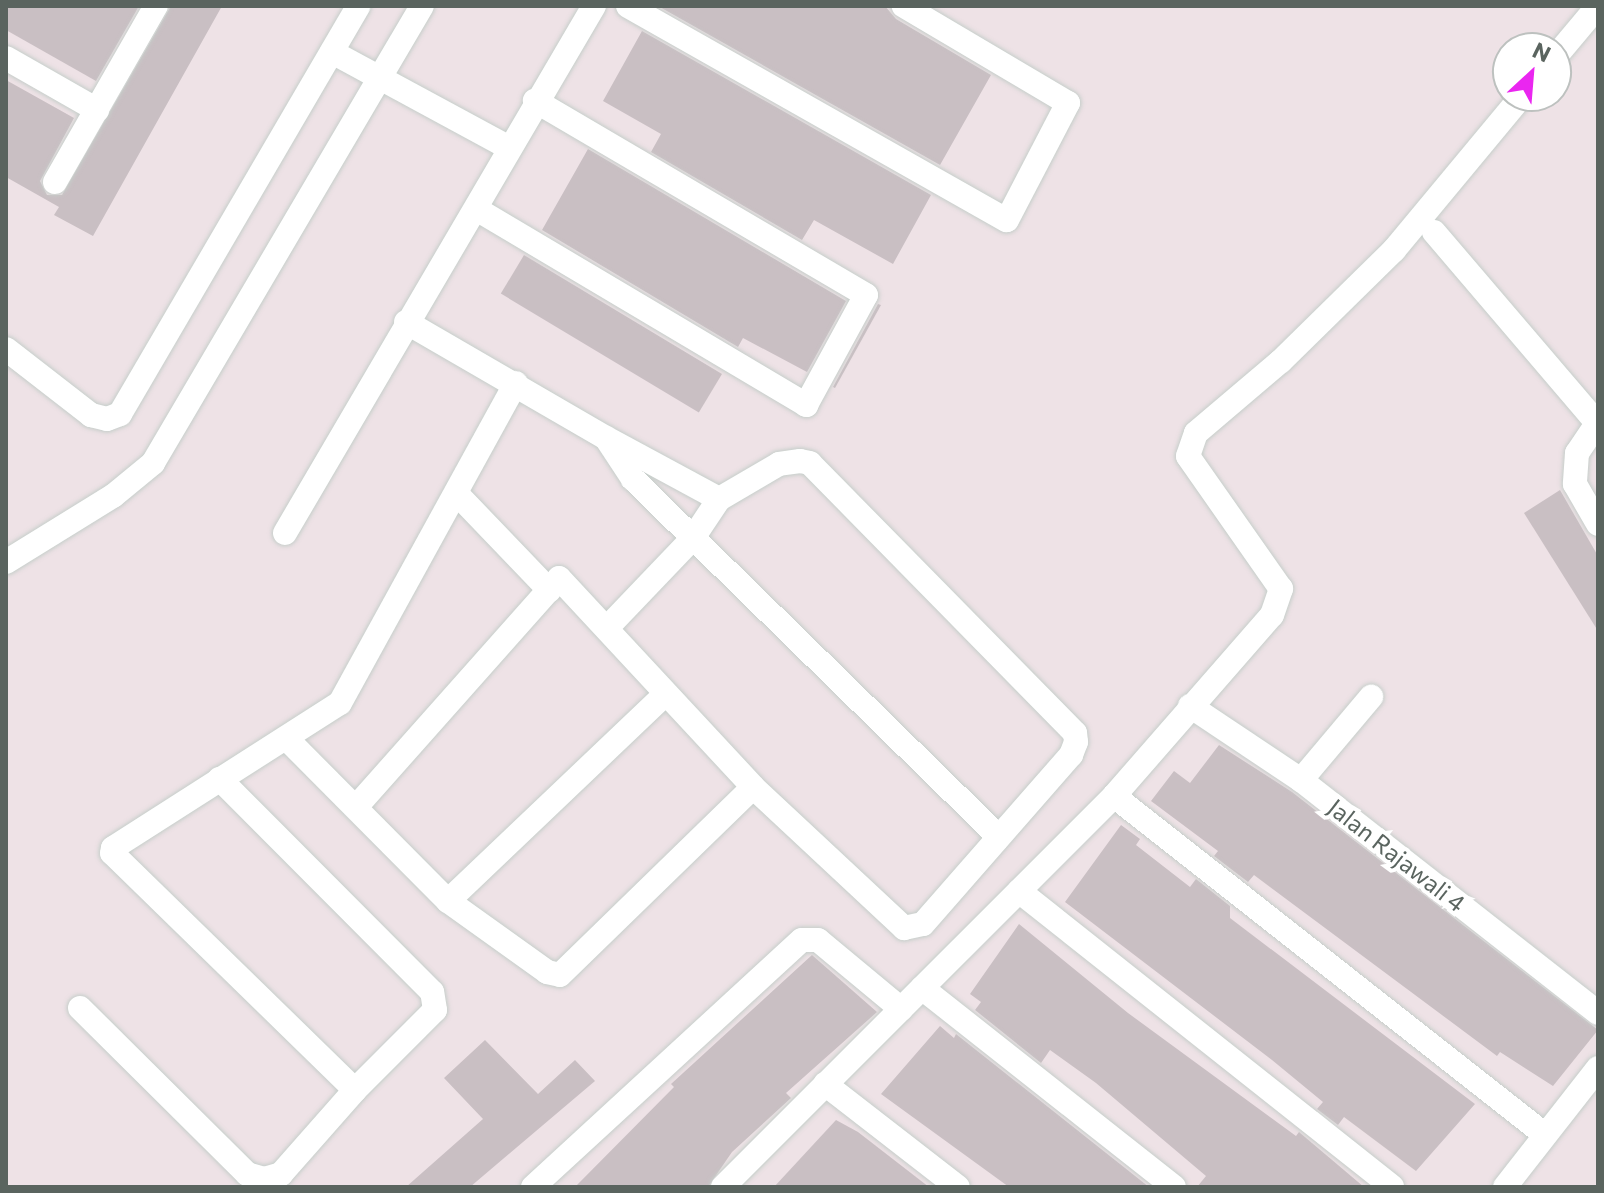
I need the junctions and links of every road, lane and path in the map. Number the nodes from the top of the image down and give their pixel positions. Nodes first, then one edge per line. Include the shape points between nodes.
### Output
1 (156, 6) edge
2 (358, 6) edge
3 (422, 6) edge
4 (594, 6) edge
5 (628, 6) edge
6 (904, 6) edge
7 (1598, 6) edge
8 (1572, 37) edge
9 (338, 56) junction
10 (6, 58) edge
11 (378, 78) junction
12 (535, 101) junction
13 (97, 110) junction
14 (1509, 112) edge
15 (508, 147) junction
16 (55, 182) dead end
17 (478, 210) junction
18 (1434, 232) dead end
19 (406, 322) junction
20 (6, 349) edge
21 (516, 383) junction
22 (1597, 422) edge
23 (606, 438) junction
24 (458, 495) junction
25 (719, 499) junction
26 (1598, 524) edge
27 (285, 533) dead end
28 (693, 538) junction
29 (6, 562) edge
30 (549, 590) junction
31 (607, 628) junction
32 (665, 694) junction
33 (1371, 697) dead end
34 (1190, 706) junction
35 (287, 739) junction
36 (220, 779) junction
37 (1301, 780) junction
38 (753, 787) junction
39 (1114, 796) junction
40 (356, 807) junction
41 (999, 837) junction
42 (1019, 891) junction
43 (448, 901) junction
44 (922, 988) junction
45 (1593, 1002) edge
46 (80, 1008) dead end
47 (901, 1009) junction
48 (1598, 1068) edge
49 (825, 1084) junction
50 (355, 1090) junction
51 (1544, 1134) junction
52 (1507, 1186) edge
53 (533, 1187) edge
54 (723, 1187) edge
55 (958, 1187) edge
56 (1174, 1187) edge
57 (1392, 1187) edge

1 - 13 street
2 - 9 street
3 - 11 street
4 - 12 street
5 - 6 street via 1007,220 1068,103
7 - 8 street
9 - 11 street
9 - 20 street via 120,414 107,419 91,415
10 - 13 street
11 - 15 street
11 - 29 street via 153,463 113,496
12 - 15 street
12 - 17 street via 866,295 806,405
13 - 16 street
14 - 34 street via 1394,250 1281,361 1196,433 1188,456 1281,589 1272,615
15 - 17 street
17 - 19 street
18 - 22 street
19 - 21 street
19 - 27 street
21 - 23 street
21 - 24 street
22 - 26 street via 1577,453 1575,484
23 - 25 street
23 - 28 street via 633,479
24 - 30 street
24 - 35 street via 340,703
25 - 28 street
25 - 41 street via 779,464 810,463 1075,733 1071,755
28 - 31 street
28 - 41 street
30 - 31 street via 559,578
30 - 40 street
31 - 32 street
32 - 38 street
32 - 43 street
33 - 37 street
34 - 37 street, Jalan Rajawali 4
34 - 39 street
35 - 36 street
35 - 40 street
36 - 50 street via 437,1000 435,1010
36 - 50 street via 117,842 112,853
37 - 45 street, Jalan Rajawali 4
38 - 41 street via 904,928 923,924
38 - 43 street via 560,975 547,972
39 - 42 street
39 - 51 street
40 - 43 street
42 - 44 street
42 - 57 street
44 - 47 street
44 - 56 street
46 - 50 street via 247,1174 264,1179 281,1174
47 - 49 street
47 - 53 street via 818,940 802,940
48 - 51 street
49 - 54 street
49 - 55 street
51 - 52 street

